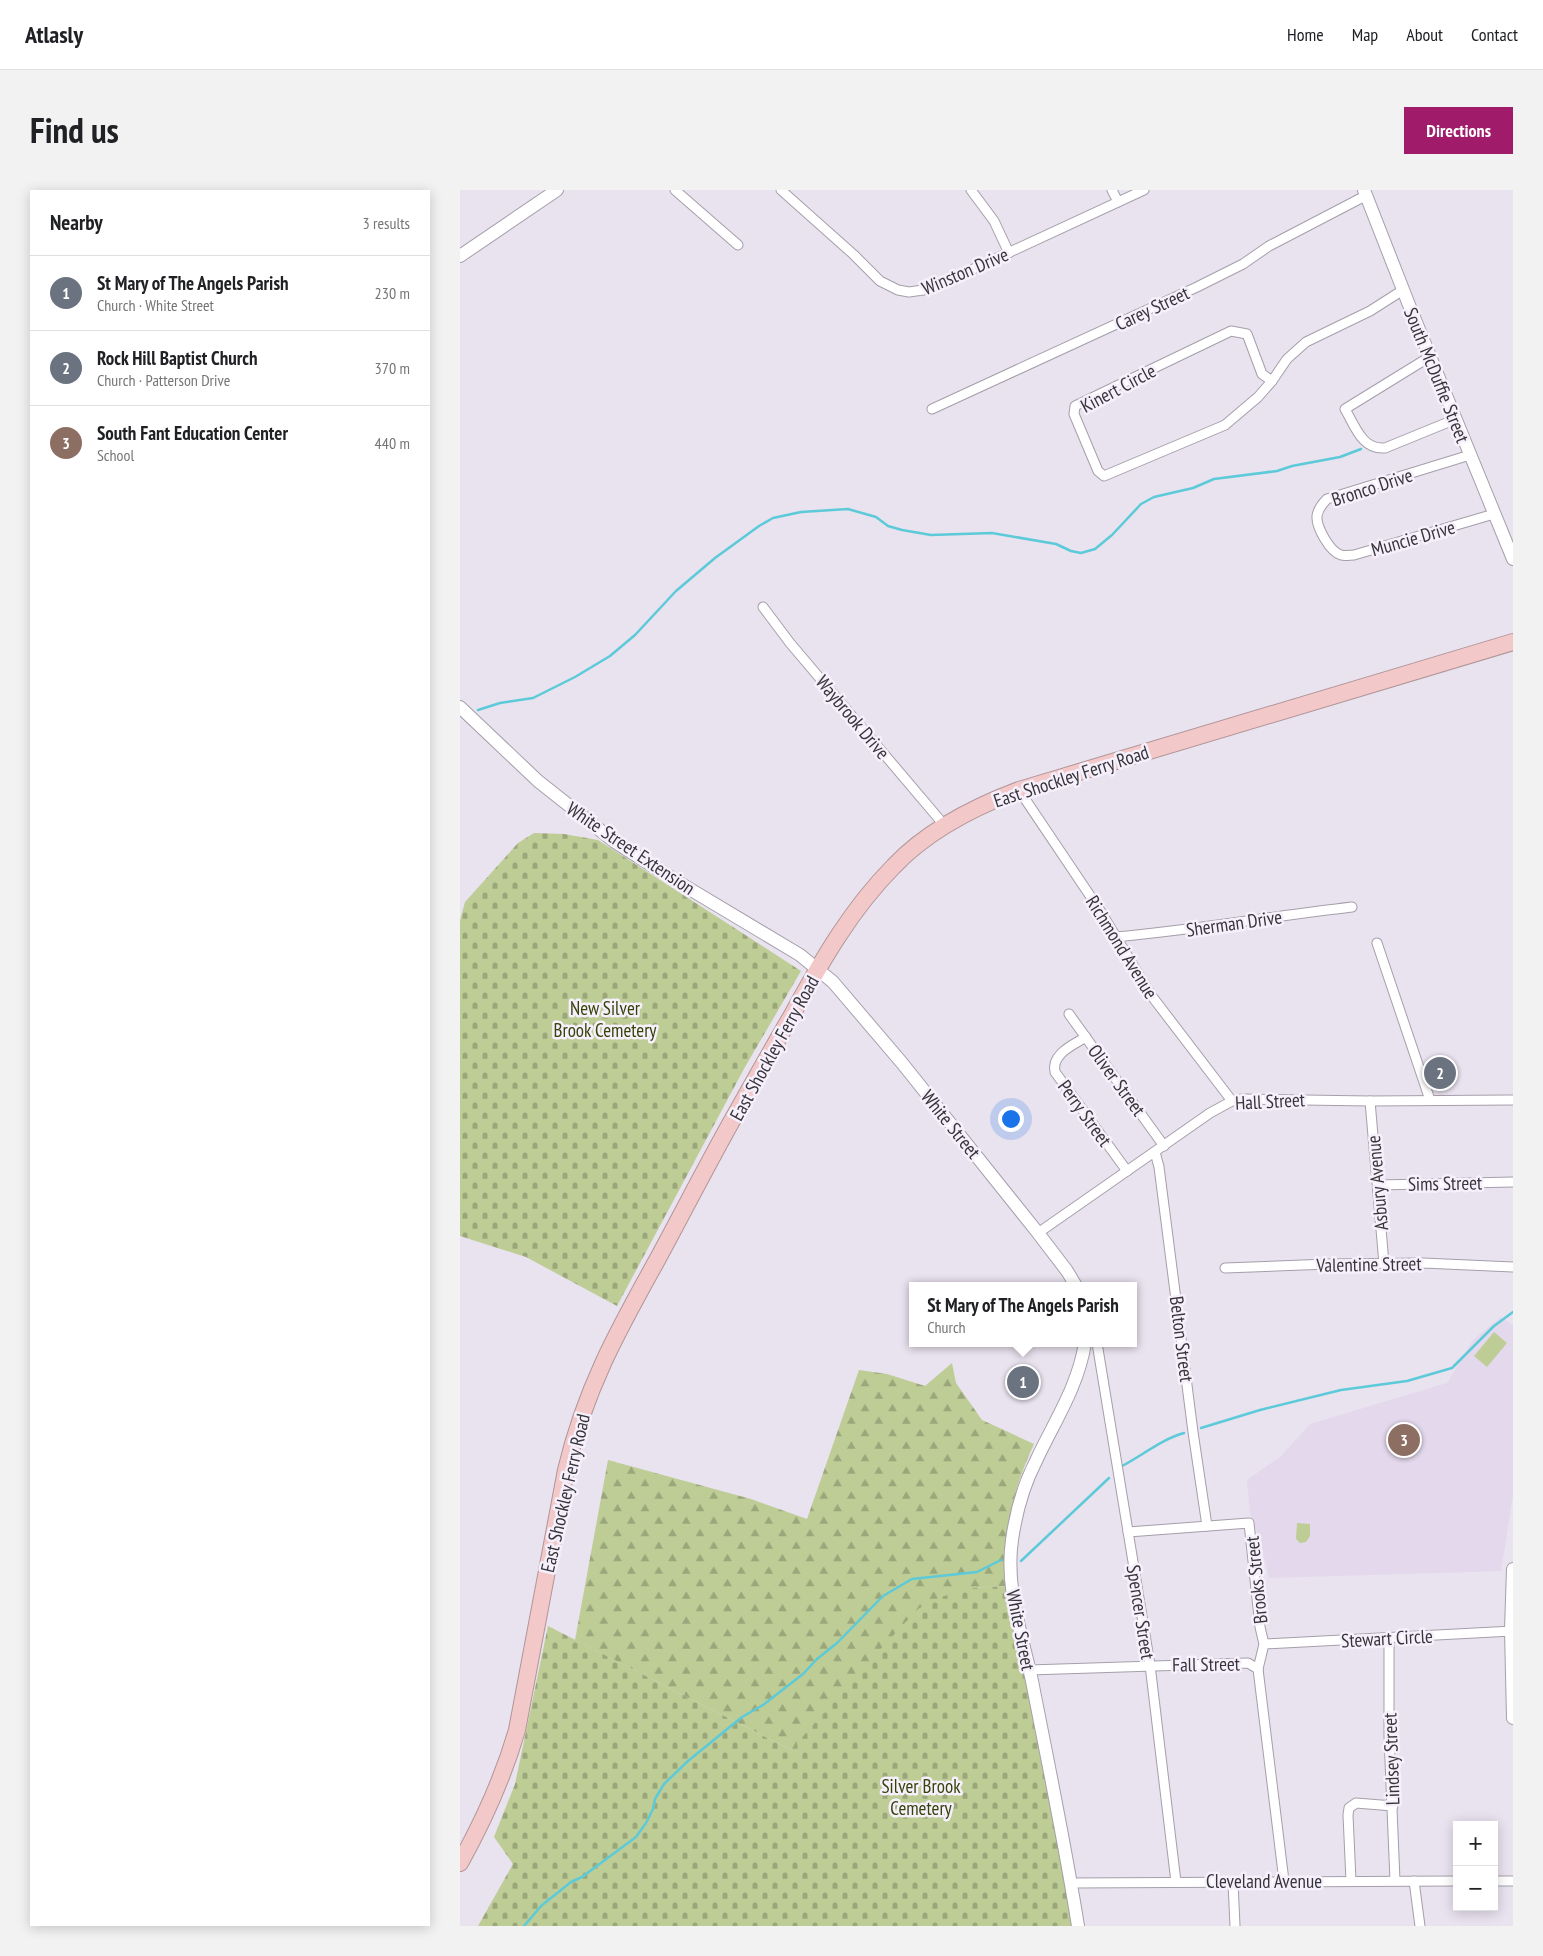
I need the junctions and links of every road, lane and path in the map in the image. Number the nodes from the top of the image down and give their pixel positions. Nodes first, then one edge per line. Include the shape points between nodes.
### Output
1 (557, 190) edge
2 (675, 190) edge
3 (781, 190) edge
4 (971, 190) edge
5 (1112, 190) edge
6 (1144, 190) edge
7 (1366, 193) edge
8 (1118, 202) junction
9 (738, 245) dead end
10 (1009, 253) junction
11 (460, 256) edge
12 (1403, 290) junction
13 (1431, 356) junction
14 (1272, 381) junction
15 (932, 409) dead end
16 (1456, 419) junction
17 (1470, 455) junction
18 (1494, 514) junction
19 (1332, 550) joint
20 (1513, 559) edge
21 (763, 607) dead end
22 (1513, 642) edge
23 (460, 707) edge
24 (1018, 790) junction
25 (945, 826) junction
26 (1352, 907) dead end
27 (1115, 937) junction
28 (1378, 943) dead end
29 (818, 968) junction
30 (1069, 1014) dead end
31 (1086, 1037) junction
32 (1430, 1100) junction
33 (1513, 1100) edge
34 (1232, 1101) junction
35 (1370, 1101) junction
36 (1164, 1146) junction
37 (1155, 1152) junction
38 (1127, 1171) junction
39 (1513, 1182) edge
40 (1378, 1185) junction
41 (1038, 1233) junction
42 (1384, 1264) junction
43 (1513, 1267) edge
44 (1225, 1268) dead end
45 (1074, 1282) edge
46 (1084, 1347) edge
47 (1098, 1347) edge
48 (1207, 1526) junction
49 (1128, 1532) junction
50 (1513, 1569) edge
51 (1512, 1630) edge
52 (1389, 1637) junction
53 (1264, 1644) junction
54 (1150, 1665) junction
55 (1258, 1669) junction
56 (1029, 1670) junction
57 (1513, 1718) edge
58 (1393, 1806) junction
59 (460, 1863) edge
60 (1284, 1881) junction
61 (1351, 1881) junction
62 (1395, 1881) junction
63 (1414, 1881) junction
64 (1453, 1881) edge
65 (1498, 1881) edge
66 (1513, 1881) edge
67 (1176, 1882) junction
68 (1234, 1882) junction
69 (1072, 1883) junction
70 (1078, 1926) edge
71 (1235, 1926) edge
72 (1420, 1926) edge

1 - 11 street
2 - 9 street
3 - 10 street, Winston Drive via 880,281 898,290 919,292 930,289
4 - 10 street via 994,221
5 - 8 street
6 - 8 street, Winston Drive
7 - 12 street, South McDuffie Street
7 - 15 street, Carey Street via 1197,287
8 - 10 street, Winston Drive
12 - 13 street, South McDuffie Street
12 - 14 street, Kinert Circle via 1370,311 1306,342 1287,359
13 - 16 street, South McDuffie Street
13 - 16 street via 1345,409 1362,439 1378,448
14 - 14 street, Kinert Circle via 1224,425 1104,476 1098,471 1074,414 1075,406 1231,331 1247,334 1262,374
16 - 17 street, South McDuffie Street
17 - 18 street, South McDuffie Street
17 - 19 street, Bronco Drive via 1327,499 1317,515 1324,538
18 - 19 street, Muncie Drive via 1354,555 1340,555
18 - 20 street, South McDuffie Street
21 - 25 street, Waybrook Drive via 790,644
22 - 24 highway, East Shockley Ferry Road
23 - 29 street, White Street Extension via 538,781 615,842
24 - 25 highway, East Shockley Ferry Road via 975,808
24 - 27 street, Richmond Avenue
25 - 29 highway, East Shockley Ferry Road via 905,856 878,883
26 - 27 street, Sherman Drive
27 - 34 street, Richmond Avenue via 1151,995
28 - 32 street
29 - 41 street, White Street via 854,1004
29 - 59 highway, East Shockley Ferry Road via 627,1313 591,1388 566,1470 517,1730 488,1810
30 - 31 street, Oliver Street
31 - 36 street, Oliver Street
31 - 38 street, Perry Street via 1057,1056 1055,1072
32 - 33 street, Hall Street
32 - 35 street, Hall Street
34 - 35 street, Hall Street
34 - 36 street, Hall Street
35 - 40 street, Asbury Avenue
36 - 37 street, Hall Street
37 - 38 street, Hall Street
37 - 48 street, Belton Street
38 - 41 street, Hall Street
39 - 40 street, Sims Street
40 - 42 street, Asbury Avenue
41 - 45 street, White Street
42 - 43 street, Valentine Street via 1449,1263
42 - 44 street, Valentine Street
46 - 56 street, White Street via 1070,1395 1025,1484 1015,1518 1010,1559 1012,1591
47 - 49 street, Spencer Street
48 - 49 street, Brooks Street
48 - 53 street, Brooks Street via 1249,1523
49 - 54 street, Spencer Street
50 - 51 street
51 - 52 street, Stewart Circle
51 - 57 street
52 - 53 street, Stewart Circle
52 - 58 street, Lindsey Street via 1388,1736
53 - 55 street, Brooks Street
54 - 55 street, Fall Street via 1248,1663
54 - 56 street, Fall Street
54 - 67 street, Spencer Street
55 - 60 street, Fall Street
56 - 69 street, White Street
58 - 61 street via 1356,1803 1349,1808
58 - 62 street, Lindsey Street
60 - 61 street, Cleveland Avenue
60 - 68 street, Cleveland Avenue
61 - 62 street, Cleveland Avenue
62 - 63 street, Cleveland Avenue
63 - 64 street, Cleveland Avenue
63 - 72 street
65 - 66 street
67 - 68 street, Cleveland Avenue
67 - 69 street, Cleveland Avenue
68 - 71 street
69 - 70 street, White Street

